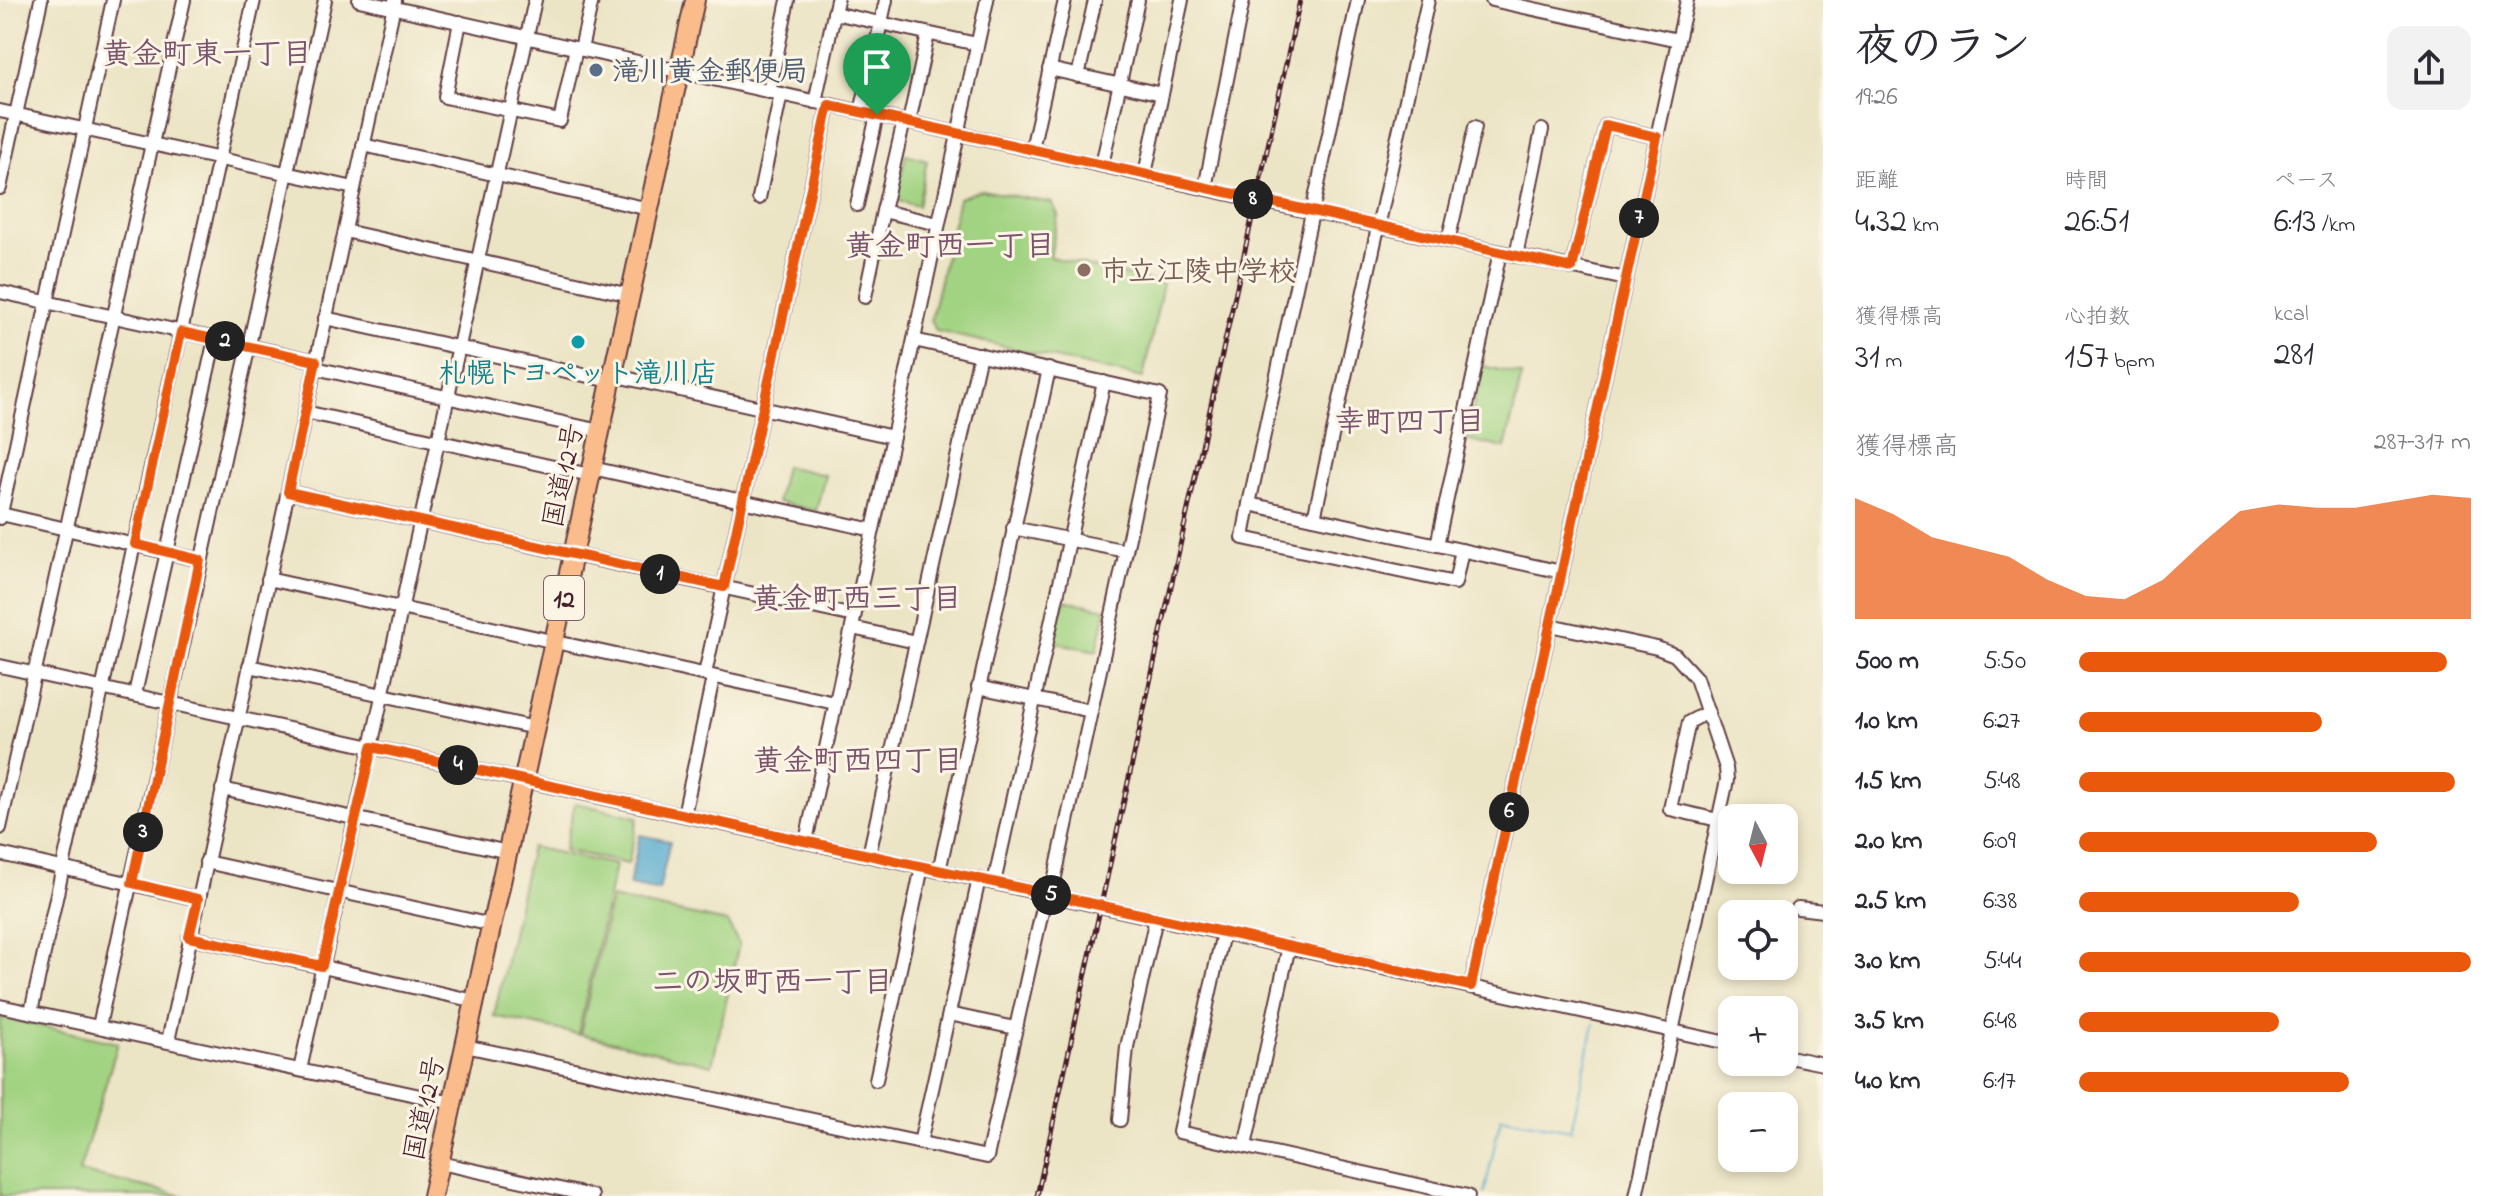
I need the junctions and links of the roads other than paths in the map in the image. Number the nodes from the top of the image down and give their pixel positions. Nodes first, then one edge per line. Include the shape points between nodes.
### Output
1 (41, 0) edge
2 (113, 0) edge
3 (184, 0) edge
4 (254, 0) edge
5 (325, 0) edge
6 (359, 0) edge
7 (535, 0) edge
8 (592, 0) edge
9 (695, 0) edge
10 (788, 0) edge
11 (886, 0) edge
12 (987, 0) edge
13 (1065, 0) edge
14 (1095, 0) edge
15 (1138, 0) edge
16 (1182, 0) edge
17 (1243, 0) edge
18 (1358, 0) edge
19 (1428, 0) edge
20 (1492, 0) edge
21 (1687, 0) edge
22 (394, 4) edge
23 (1534, 4) edge
24 (835, 7) edge
25 (460, 22) junction
26 (880, 24) junction
27 (928, 34) junction
28 (527, 37) junction
29 (1678, 40) junction
30 (977, 44) junction
31 (579, 48) junction
32 (1049, 69) junction
33 (679, 71) junction
34 (1078, 76) junction
35 (1120, 85) junction
36 (775, 93) junction
37 (1162, 94) junction
38 (815, 102) junction
39 (829, 105) junction
40 (0, 111) edge
41 (511, 111) junction
42 (861, 112) junction
43 (16, 114) junction
44 (877, 115) junction
45 (907, 122) junction
46 (1475, 127) dead end
47 (84, 129) junction
48 (1542, 130) dead end
49 (958, 133) junction
50 (1657, 137) junction
51 (152, 144) junction
52 (363, 145) junction
53 (1032, 149) junction
54 (218, 158) junction
55 (1102, 165) junction
56 (287, 173) junction
57 (497, 174) junction
58 (1145, 174) junction
59 (0, 188) edge
60 (354, 188) junction
61 (1205, 188) junction
62 (759, 198) dead end
63 (857, 205) dead end
64 (649, 209) junction
65 (883, 211) junction
66 (1312, 211) junction
67 (938, 224) junction
68 (1380, 226) junction
69 (345, 231) junction
70 (1448, 241) junction
71 (1500, 252) junction
72 (1516, 256) junction
73 (478, 261) junction
74 (1572, 268) junction
75 (1626, 279) junction
76 (0, 292) edge
77 (630, 295) junction
78 (865, 297) dead end
79 (47, 303) junction
80 (113, 317) junction
81 (325, 318) junction
82 (181, 332) junction
83 (215, 339) junction
84 (914, 340) junction
85 (249, 347) junction
86 (459, 348) junction
87 (980, 354) junction
88 (315, 365) junction
89 (1049, 369) junction
90 (612, 378) junction
91 (1104, 382) junction
92 (448, 397) junction
93 (763, 408) junction
94 (305, 412) junction
95 (600, 431) junction
96 (893, 437) junction
97 (438, 441) junction
98 (591, 471) junction
99 (5, 472) edge
100 (288, 492) junction
101 (742, 502) junction
102 (1249, 504) junction
103 (0, 516) edge
104 (1314, 518) junction
105 (420, 522) junction
106 (65, 528) junction
107 (1013, 528) junction
108 (873, 530) junction
109 (1069, 540) junction
110 (135, 544) junction
111 (1437, 545) junction
112 (1462, 550) junction
113 (1126, 551) junction
114 (168, 552) junction
115 (573, 555) junction
116 (200, 560) junction
117 (1562, 572) junction
118 (268, 579) junction
119 (724, 587) junction
120 (402, 608) junction
121 (853, 622) junction
122 (1550, 625) junction
123 (554, 641) junction
124 (916, 642) junction
125 (0, 666) edge
126 (249, 666) junction
127 (35, 673) junction
128 (709, 676) junction
129 (104, 687) junction
130 (978, 687) junction
131 (135, 694) junction
132 (383, 694) junction
133 (1034, 699) junction
134 (171, 702) junction
135 (835, 703) junction
136 (1091, 711) junction
137 (1708, 712) junction
138 (238, 717) junction
139 (535, 728) junction
140 (372, 747) junction
141 (524, 779) junction
142 (222, 789) junction
143 (1722, 804) edge
144 (684, 815) junction
145 (354, 820) junction
146 (1718, 820) joint
147 (0, 828) edge
148 (806, 841) junction
149 (508, 852) junction
150 (0, 854) edge
151 (869, 855) junction
152 (206, 862) junction
153 (922, 867) junction
154 (63, 868) junction
155 (939, 871) junction
156 (979, 879) junction
157 (132, 883) junction
158 (994, 883) junction
159 (339, 892) junction
160 (1048, 894) junction
161 (198, 899) junction
162 (1798, 908) dead end
163 (1823, 911) edge
164 (1156, 918) junction
165 (492, 925) junction
166 (1223, 933) junction
167 (189, 937) junction
168 (1289, 946) junction
169 (322, 966) junction
170 (1471, 986) junction
171 (475, 1001) junction
172 (0, 1006) edge
173 (31, 1012) junction
174 (949, 1014) junction
175 (99, 1026) junction
176 (1015, 1028) junction
177 (1672, 1031) junction
178 (168, 1041) junction
179 (1718, 1041) edge
180 (465, 1046) junction
181 (1798, 1059) edge
182 (1823, 1064) edge
183 (300, 1070) junction
184 (876, 1080) dead end
185 (453, 1103) junction
186 (1120, 1120) dead end
187 (920, 1143) junction
188 (1245, 1146) junction
189 (440, 1163) junction
190 (432, 1196) edge
191 (592, 1196) edge
192 (1468, 1196) edge
193 (1636, 1196) edge

1 - 43 street
2 - 47 street
3 - 51 street
4 - 54 street
5 - 56 street
6 - 22 street
7 - 28 street
8 - 31 street
9 - 33 highway, 国道12号 / 12
10 - 36 street
11 - 26 street
12 - 30 street
13 - 32 street
14 - 34 street
15 - 35 street
16 - 37 street
17 - 61 street
18 - 66 street
19 - 68 street
20 - 23 street
21 - 29 street
22 - 25 street
22 - 52 street
23 - 29 street
24 - 26 street
24 - 38 street
25 - 28 street
25 - 41 street via 445,97
26 - 27 street
26 - 42 street
27 - 30 street
27 - 45 street
28 - 31 street
28 - 41 street
29 - 50 street
30 - 49 street
31 - 33 street
31 - 41 street via 560,121
32 - 34 street
32 - 53 street
33 - 36 street
33 - 64 highway, 国道12号 / 12
34 - 35 street
35 - 37 street
35 - 55 street
36 - 38 street
36 - 62 street
37 - 58 street
38 - 39 street
39 - 42 street
39 - 93 street
40 - 43 street
41 - 57 street
42 - 44 street
43 - 47 street
43 - 59 street
44 - 45 street
44 - 63 street
45 - 49 street
45 - 65 street
46 - 70 street
47 - 51 street
47 - 79 street
48 - 72 street
49 - 53 street
49 - 67 street
50 - 74 street via 1606,125
50 - 75 street
51 - 54 street
51 - 80 street
52 - 57 street
52 - 60 street
53 - 55 street
54 - 56 street
54 - 82 street
55 - 58 street
56 - 60 street
56 - 85 street
57 - 64 street
57 - 73 street
58 - 61 street
60 - 69 street
61 - 66 street
64 - 77 highway, 国道12号 / 12
65 - 67 street
65 - 78 street
66 - 68 street
66 - 102 street
67 - 84 street
68 - 70 street
68 - 104 street
69 - 73 street
69 - 81 street
70 - 71 street
71 - 72 street
71 - 111 street
72 - 74 street
73 - 77 street
73 - 86 street
74 - 75 street
75 - 117 street
76 - 79 street
77 - 90 highway, 国道12号 / 12
79 - 80 street
79 - 99 street
80 - 82 street
80 - 106 street
81 - 86 street
81 - 88 street
82 - 83 street
82 - 110 street
83 - 85 street
83 - 114 street
84 - 87 street
84 - 96 street
85 - 88 street
85 - 116 street
86 - 90 street
86 - 92 street
87 - 89 street
87 - 124 street
88 - 92 street
88 - 94 street
89 - 91 street
89 - 107 street
90 - 93 street
90 - 95 highway, 国道12号 / 12
91 - 109 street
91 - 113 street via 1160,395
92 - 95 street
92 - 97 street
93 - 96 street
93 - 101 street
94 - 97 street
94 - 100 street
95 - 98 highway, 国道12号 / 12
96 - 108 street
97 - 98 street
97 - 105 street
98 - 101 street
98 - 115 highway, 国道12号 / 12
99 - 103 street
100 - 105 street
100 - 118 street
101 - 108 street
101 - 119 street
102 - 104 street
102 - 112 street via 1243,538 1455,583
103 - 106 street
104 - 111 street
105 - 115 street
105 - 120 street
106 - 110 street
106 - 127 street
107 - 109 street
107 - 130 street
108 - 121 street
109 - 113 street
109 - 133 street
110 - 114 street
110 - 129 street
111 - 112 street
112 - 117 street
113 - 136 street
114 - 116 street
114 - 131 street
115 - 119 street
115 - 123 highway, 国道12号 / 12
116 - 134 street
117 - 122 street
118 - 120 street
118 - 126 street
119 - 121 street
119 - 128 street
120 - 123 street
120 - 132 street
121 - 124 street
121 - 135 street
122 - 137 street via 1675,655 1696,678
122 - 170 street
123 - 128 street
123 - 139 highway, 国道12号 / 12
124 - 151 street
125 - 127 street
126 - 132 street
126 - 138 street
127 - 129 street
127 - 147 street
128 - 135 street
128 - 144 street
129 - 131 street
129 - 154 street
130 - 133 street
130 - 155 street
131 - 134 street
132 - 139 street
132 - 140 street
133 - 136 street
133 - 158 street
134 - 138 street
134 - 157 street
135 - 148 street
136 - 160 street
137 - 143 street via 1726,768
137 - 146 street via 1689,722 1670,809
138 - 140 street
138 - 142 street
139 - 141 highway, 国道12号 / 12
140 - 141 street
140 - 145 street
141 - 144 street
141 - 149 highway, 国道12号 / 12
142 - 145 street
142 - 152 street
144 - 148 street
145 - 149 street
145 - 159 street
146 - 177 street
148 - 151 street
149 - 165 highway, 国道12号 / 12
150 - 154 street
151 - 153 street
152 - 159 street
152 - 161 street
153 - 155 street
153 - 184 street
154 - 157 street
154 - 173 street
155 - 156 street
156 - 158 street
156 - 174 street
157 - 161 street
157 - 175 street
158 - 160 street
159 - 165 street
159 - 169 street
160 - 164 street
160 - 176 street
161 - 167 street
162 - 163 street
164 - 166 street
164 - 186 street via 1127,1047
165 - 171 highway, 国道12号 / 12
166 - 168 street
166 - 188 street via 1179,1132
167 - 169 street
167 - 178 street
168 - 170 street
168 - 188 street
169 - 171 street
169 - 183 street
170 - 177 street
171 - 180 highway, 国道12号 / 12
172 - 173 street
173 - 175 street
174 - 176 street
174 - 187 street
175 - 178 street
176 - 187 street via 987,1157
177 - 179 street
177 - 193 street
178 - 183 street
180 - 185 highway, 国道12号 / 12
180 - 187 street
181 - 182 street
183 - 185 street
185 - 189 highway, 国道12号 / 12
188 - 192 street
189 - 190 highway, 国道12号 / 12
189 - 191 street

